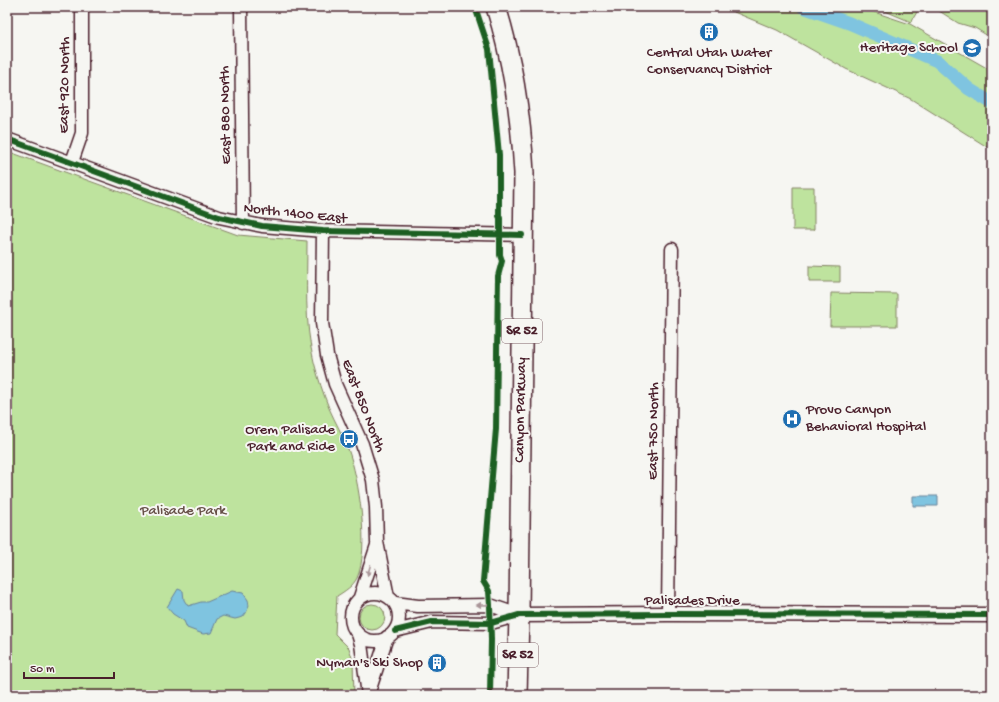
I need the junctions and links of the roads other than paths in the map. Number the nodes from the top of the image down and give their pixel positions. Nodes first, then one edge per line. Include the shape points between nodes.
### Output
1 (82, 7) edge
2 (241, 7) edge
3 (496, 7) edge
4 (7, 139) edge
5 (72, 162) junction
6 (243, 223) junction
7 (323, 232) junction
8 (522, 235) junction
9 (672, 249) dead end
10 (377, 542) junction
11 (360, 597) junction
12 (392, 600) junction
13 (668, 614) junction
14 (519, 615) junction
15 (992, 615) edge
16 (358, 634) junction
17 (391, 634) junction
18 (368, 695) edge
19 (517, 695) edge

1 - 5 street, East 920 North via 82,133
2 - 6 street, East 880 North
3 - 8 highway, Canyon Parkway / SR 52 via 520,116 524,173
4 - 5 street, North 1400 East
5 - 6 street, North 1400 East via 219,217
6 - 7 street, North 1400 East
7 - 8 street, North 1400 East
7 - 10 street, East 850 North via 322,323 327,355 335,384 362,444 373,480
8 - 14 highway, Canyon Parkway / SR 52
9 - 13 street, East 750 North
10 -> 11 street, East 850 North
10 - 12 street, East 850 North
11 - 12 street via 374,592
11 - 16 street via 354,603 350,619
14 -> 12 street, Palisades Drive via 490,605 418,606
12 - 17 street via 399,617 398,624
13 - 14 street, Palisades Drive
13 - 15 street, Palisades Drive
14 - 17 street, Palisades Drive via 491,623 432,622
14 - 19 highway, Canyon Parkway / SR 52
16 - 17 street via 372,641
16 - 18 street
17 - 18 street

